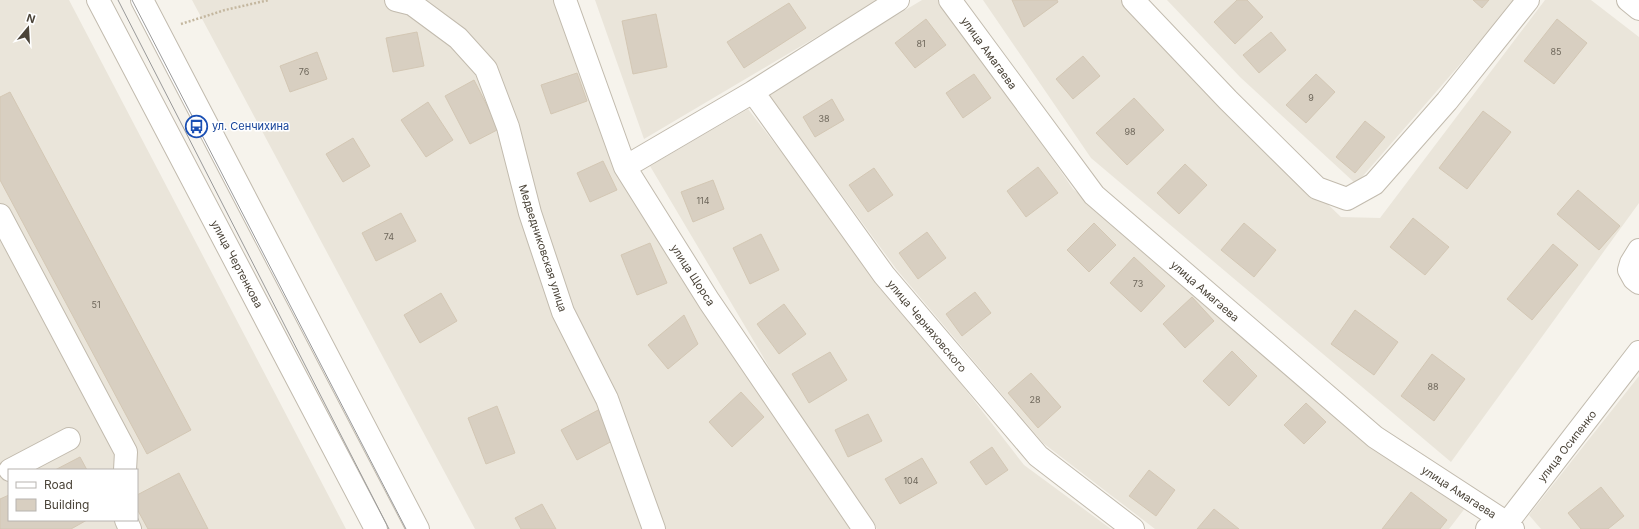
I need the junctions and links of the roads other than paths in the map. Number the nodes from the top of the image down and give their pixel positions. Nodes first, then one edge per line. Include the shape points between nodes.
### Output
1 (98, 0) edge
2 (142, 0) edge
3 (396, 0) edge
4 (565, 0) edge
5 (898, 0) edge
6 (950, 0) edge
7 (1133, 0) edge
8 (1528, 0) edge
9 (1628, 0) edge
10 (1639, 9) edge
11 (753, 92) junction
12 (625, 167) junction
13 (0, 215) edge
14 (1639, 250) edge
15 (1639, 283) edge
16 (1639, 352) edge
17 (70, 439) dead end
18 (11, 469) edge
19 (125, 469) edge
20 (1502, 527) edge
21 (376, 529) edge
22 (418, 529) edge
23 (654, 529) edge
24 (864, 529) edge
25 (1133, 529) edge

1 - 21 street, улица Чертенкова
2 - 22 street
3 - 23 street, Медведниковская улица via 412,4 458,38 486,69 508,127 530,213 563,312 606,399
4 - 12 street, улица Щорса
5 - 11 street
6 - 20 street, улица Амагаева via 1094,195 1375,437
7 - 8 street via 1228,100 1317,188 1347,199 1374,184 1447,101
9 - 10 street
11 - 12 street
11 - 25 street, улица Черняховского via 884,275 1038,456
12 - 24 street, улица Щорса via 710,301
13 - 19 street via 126,452
14 - 15 street via 1629,270
16 - 20 street, улица Осипенко
17 - 18 street

